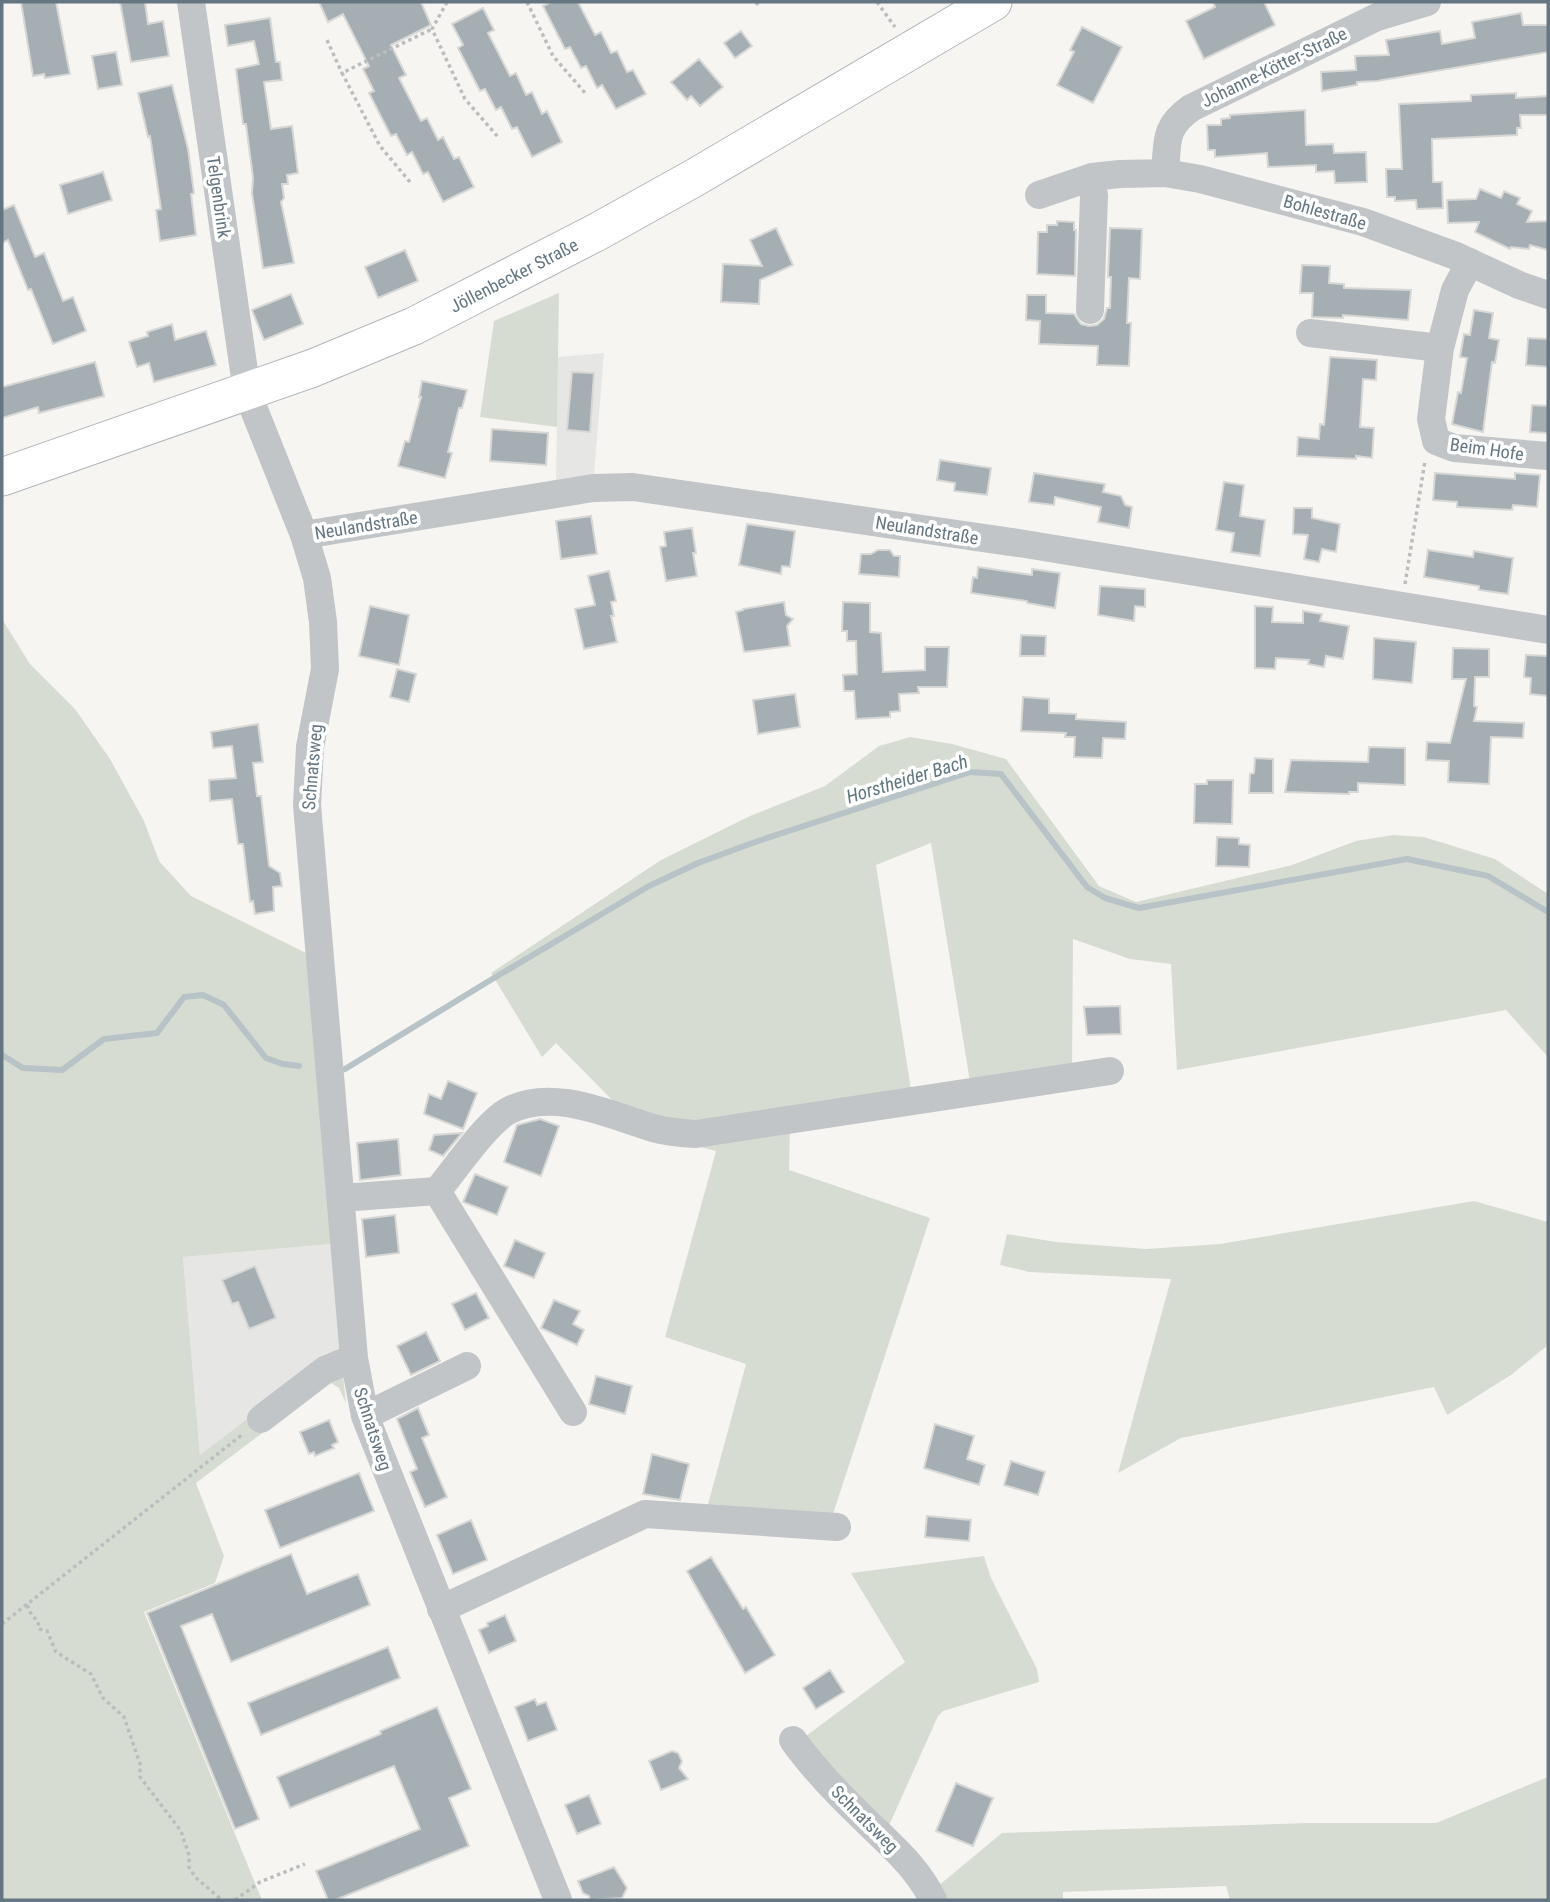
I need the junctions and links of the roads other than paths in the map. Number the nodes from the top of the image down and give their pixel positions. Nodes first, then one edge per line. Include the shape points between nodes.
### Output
1 (191, 2) edge
2 (993, 2) edge
3 (1427, 2) edge
4 (1165, 173) junction
5 (1092, 177) junction
6 (1039, 195) dead end
7 (1470, 262) junction
8 (1548, 295) edge
9 (1090, 310) dead end
10 (1310, 333) dead end
11 (1440, 348) junction
12 (247, 392) junction
13 (1548, 456) edge
14 (2, 477) edge
15 (304, 535) junction
16 (1548, 630) edge
17 (1110, 1071) dead end
18 (437, 1191) junction
19 (341, 1198) junction
20 (354, 1358) junction
21 (467, 1366) dead end
22 (573, 1412) dead end
23 (365, 1416) junction
24 (261, 1419) road end
25 (837, 1527) dead end
26 (441, 1609) junction
27 (793, 1740) dead end
28 (558, 1900) edge
29 (933, 1900) edge

1 - 12 street, Telgenbrink
2 - 12 main road, Jöllenbecker Straße via 694,178 501,282 414,326
3 - 4 street, Johanne-Kötter-Straße via 1377,17 1191,108 1177,118 1169,132
4 - 5 street, Bohlestraße
4 - 7 street, Bohlestraße via 1363,222
5 - 6 street, Bohlestraße
5 - 9 street
7 - 8 street, Bohlestraße
7 - 11 street, Beim Hofe via 1455,290
10 - 11 street
11 - 13 street, Beim Hofe via 1431,419 1436,441 1454,448
12 - 14 main road, Jöllenbecker Straße
12 - 15 street, Schnatsweg
15 - 16 street, Neulandstraße via 593,488 633,487 1025,544
15 - 19 street, Schnatsweg via 317,578 323,622 325,669 310,747 307,805
17 - 18 street via 696,1134 653,1128 601,1109 530,1103 506,1112 489,1128
18 - 19 street
18 - 22 street
19 - 20 street, Schnatsweg
20 - 23 street, Schnatsweg
20 - 24 street via 325,1370
21 - 23 street
23 - 26 street, Schnatsweg
25 - 26 street via 646,1514
26 - 28 street, Schnatsweg
27 - 29 street, Schnatsweg via 900,1854

